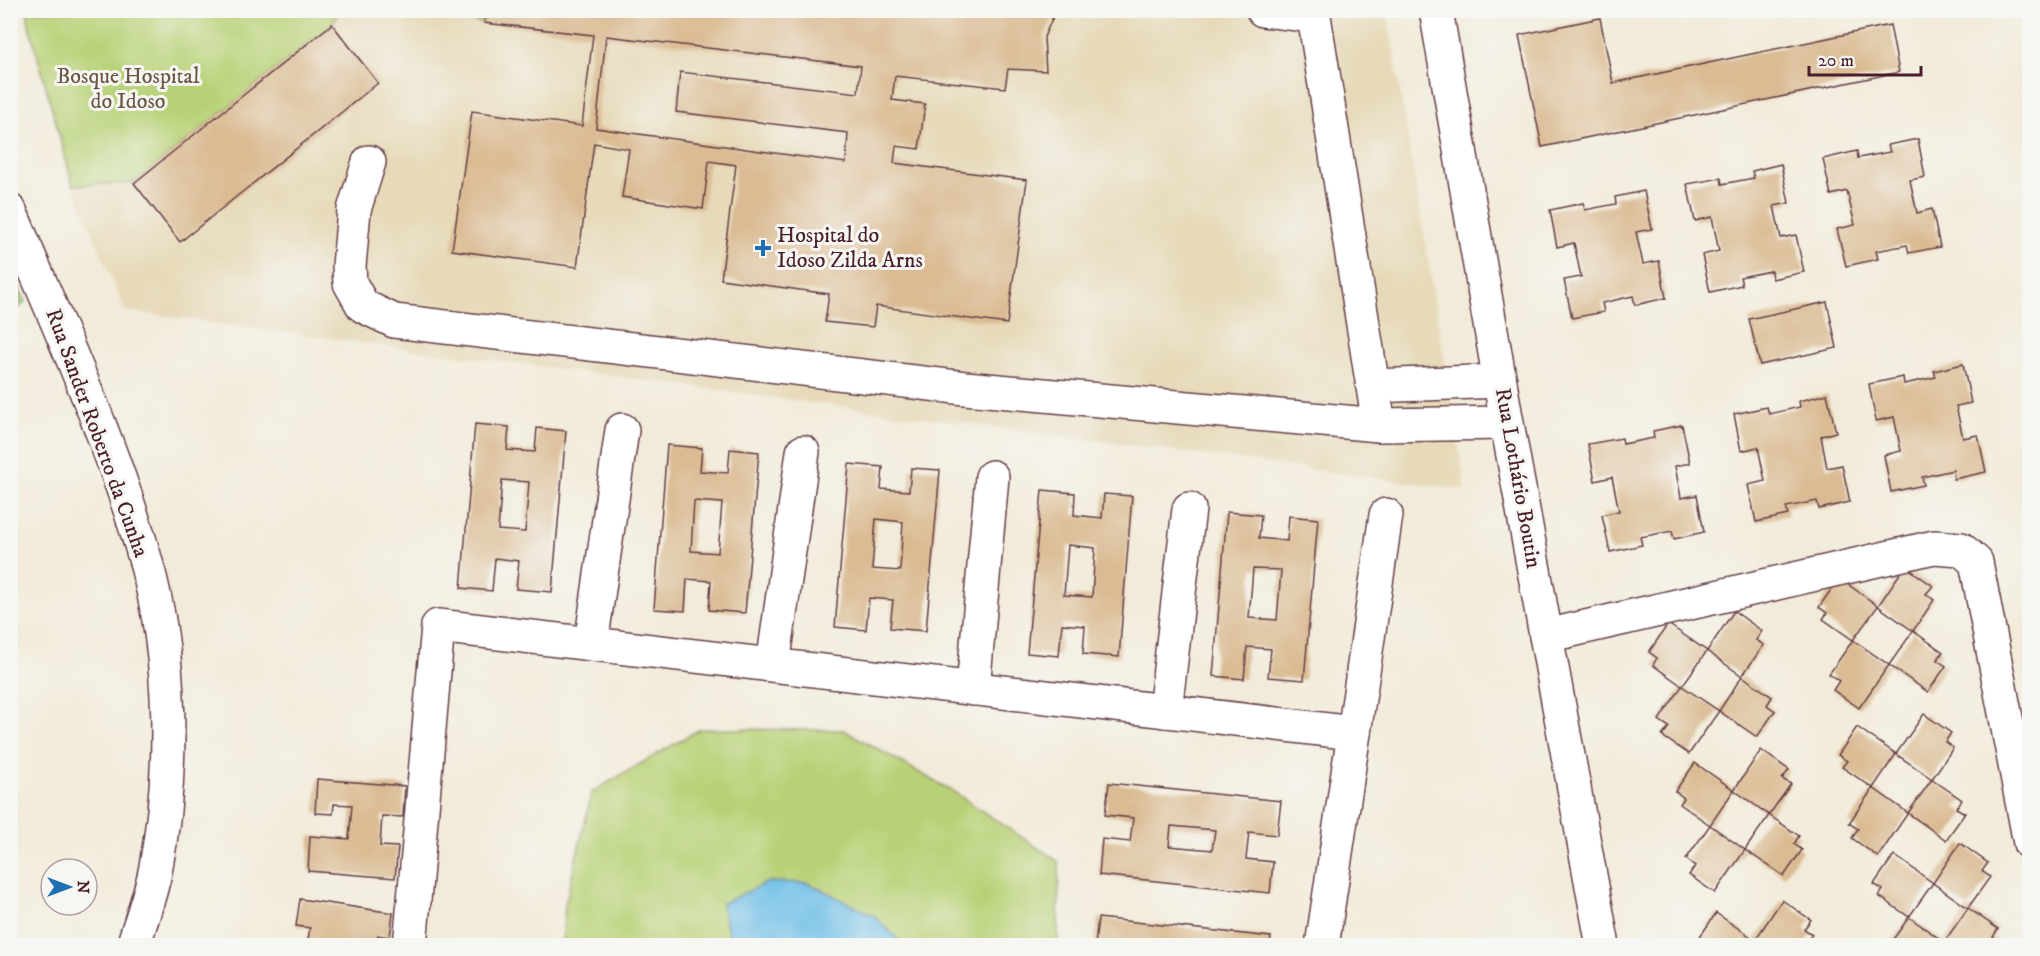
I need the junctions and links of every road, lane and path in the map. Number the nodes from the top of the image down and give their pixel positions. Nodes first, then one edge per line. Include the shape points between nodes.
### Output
1 (1263, 10) edge
2 (1436, 10) edge
3 (369, 162) dead end
4 (10, 211) edge
5 (1500, 381) junction
6 (1373, 386) junction
7 (1507, 423) junction
8 (1379, 425) junction
9 (622, 430) dead end
10 (803, 452) dead end
11 (992, 477) dead end
12 (1189, 508) dead end
13 (1386, 515) dead end
14 (1546, 636) junction
15 (591, 644) junction
16 (772, 665) junction
17 (973, 688) junction
18 (1165, 711) junction
19 (1354, 733) junction
20 (2030, 843) edge
21 (133, 945) edge
22 (410, 945) edge
23 (1322, 945) edge
24 (1603, 945) edge

1 - 6 street via 1314,16
2 - 5 street, Rua Lothário Boutin
3 - 8 street via 354,210 350,283 363,306 394,321 965,388
4 - 21 street, Rua Sander Roberto da Cunha via 121,482 146,563 162,641 168,720 166,798 155,873
5 - 6 street
5 - 7 street, Rua Lothário Boutin
6 - 8 street
7 - 8 street
7 - 14 street, Rua Lothário Boutin
9 - 15 street
10 - 16 street
11 - 17 street
12 - 18 street
13 - 19 street
14 - 20 street via 1934,547 1961,549 1976,562
14 - 24 street, Rua Lothário Boutin
15 - 16 street
15 - 22 street via 438,626
16 - 17 street
17 - 18 street
18 - 19 street
19 - 23 street

